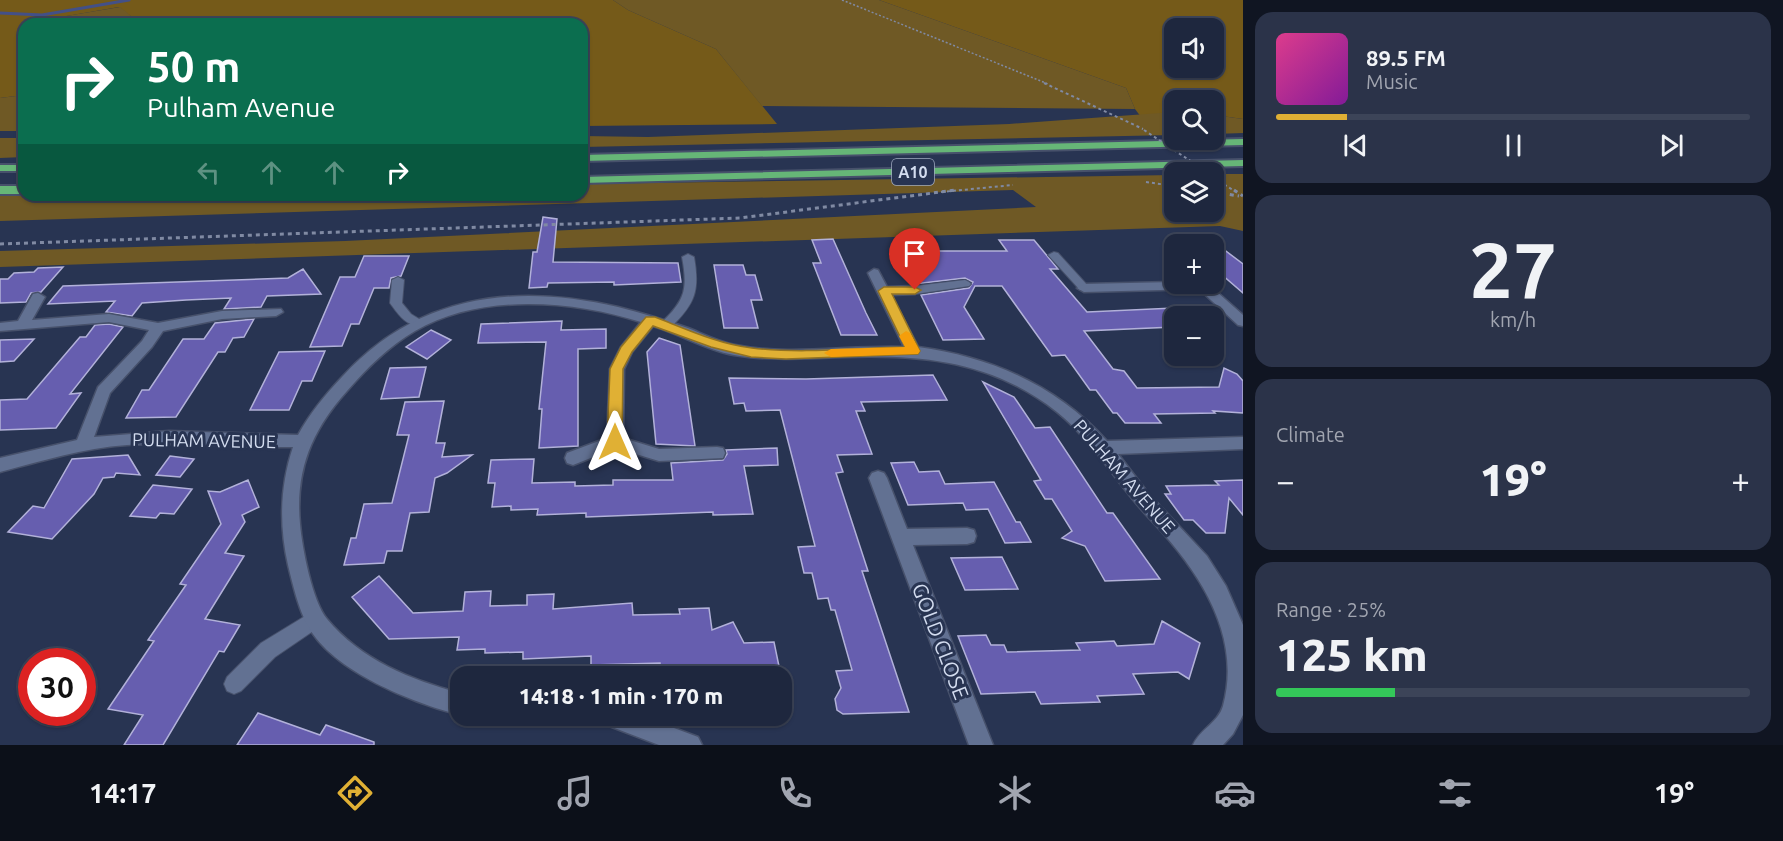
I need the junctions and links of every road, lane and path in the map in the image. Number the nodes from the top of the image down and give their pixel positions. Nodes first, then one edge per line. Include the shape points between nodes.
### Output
1 (842, 0) edge
2 (1243, 142) edge
3 (588, 158) edge
4 (1192, 162) edge
5 (1243, 164) edge
6 (0, 168) edge
7 (18, 168) edge
8 (588, 180) edge
9 (1141, 181) dead end
10 (1022, 184) dead end
11 (1164, 184) edge
12 (1224, 184) edge
13 (0, 190) edge
14 (18, 190) edge
15 (1224, 193) edge
16 (1243, 196) edge
17 (0, 244) edge
18 (1054, 255) dead end
19 (688, 257) dead end
20 (874, 273) dead end
21 (398, 280) dead end
22 (965, 284) dead end
23 (1164, 285) edge
24 (1084, 288) joint
25 (915, 290) joint
26 (884, 291) junction
27 (1213, 294) edge
28 (38, 297) dead end
29 (276, 312) dead end
30 (418, 322) junction
31 (1243, 322) edge
32 (658, 323) junction
33 (23, 324) junction
34 (0, 327) edge
35 (158, 327) junction
36 (914, 351) junction
37 (303, 441) junction
38 (615, 442) junction
39 (1243, 443) edge
40 (83, 445) junction
41 (1103, 448) junction
42 (717, 453) dead end
43 (573, 458) dead end
44 (0, 465) edge
45 (878, 478) dead end
46 (967, 536) dead end
47 (901, 537) junction
48 (315, 619) junction
49 (1241, 665) edge
50 (234, 684) dead end
51 (450, 701) edge
52 (639, 726) edge
53 (690, 745) edge
54 (981, 745) edge
55 (1205, 745) edge

1 - 4 path, bridge via 1055,87 1144,130
2 - 3 highway, A10
5 - 8 highway, A10
6 - 7 highway
9 - 11 path
10 - 17 path via 897,196 740,218
12 - 16 path
13 - 14 highway
15 - 16 path
18 - 24 lane
19 - 32 lane via 693,291 683,308
20 - 26 street
21 - 30 lane via 396,303 407,317
22 - 25 lane
23 - 24 street
25 - 26 street
26 - 36 street
27 - 31 street
28 - 33 street
29 - 35 street via 222,315
30 - 32 street, PULHAM AVENUE via 464,308 530,300 592,305
30 - 37 street, PULHAM AVENUE via 386,342 363,363 321,411
32 - 36 street, PULHAM AVENUE via 751,352
32 - 38 street via 626,350 617,369
33 - 34 street
33 - 35 street via 109,318
35 - 40 street via 103,391
36 - 41 street, PULHAM AVENUE via 956,357 1017,380 1062,407
37 - 40 street, PULHAM AVENUE via 161,437
37 - 48 street, PULHAM AVENUE via 291,490 290,526 294,559
38 - 42 street via 659,456
38 - 43 street
39 - 41 street
40 - 44 street, PULHAM AVENUE
41 - 49 street, PULHAM AVENUE via 1204,567 1237,634
45 - 47 street, GOLD CLOSE
46 - 47 street
47 - 54 street, GOLD CLOSE
48 - 50 lane via 268,650
48 - 51 street, PULHAM AVENUE via 364,666 396,684
49 - 55 street, PULHAM AVENUE via 1238,698 1226,725
52 - 53 street

